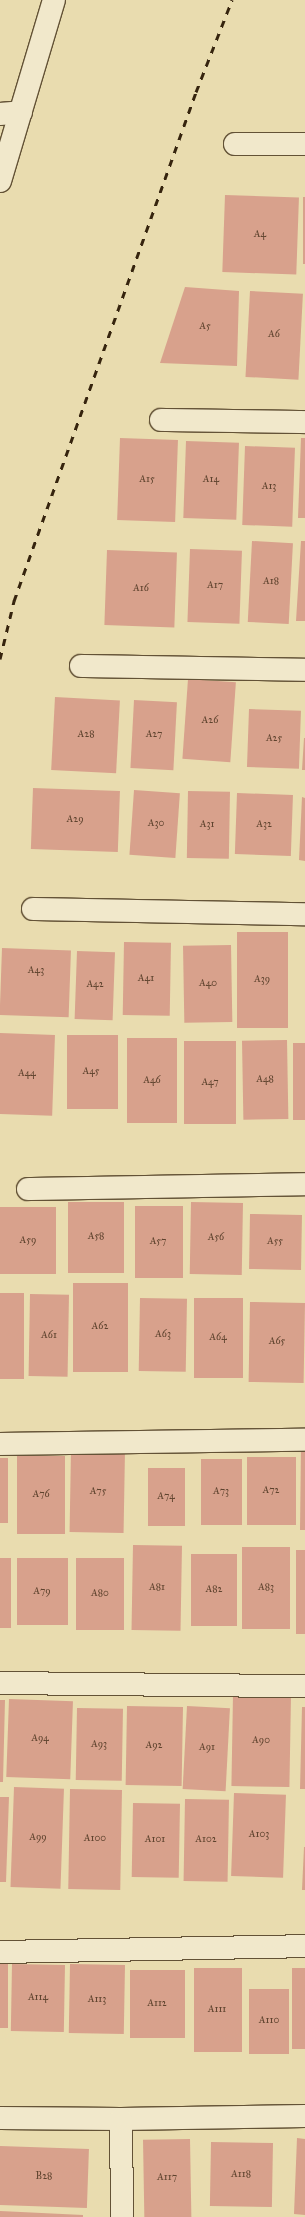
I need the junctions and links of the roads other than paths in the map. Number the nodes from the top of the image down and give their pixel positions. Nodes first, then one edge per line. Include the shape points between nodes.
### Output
1 (54, 0) edge
2 (10, 113) edge
3 (235, 144) dead end
4 (305, 144) edge
5 (0, 181) edge
6 (161, 420) dead end
7 (305, 422) edge
8 (82, 666) dead end
9 (305, 670) edge
10 (33, 909) dead end
11 (305, 914) edge
12 (305, 1184) edge
13 (28, 1189) dead end
14 (305, 1440) edge
15 (0, 1444) edge
16 (0, 1683) edge
17 (305, 1686) edge
18 (305, 1946) edge
19 (0, 1952) edge
20 (305, 2116) edge
21 (0, 2118) edge
22 (121, 2119) junction
23 (122, 2217) edge

1 - 2 street
2 - 5 street
3 - 4 street
6 - 7 street
8 - 9 street
10 - 11 street
12 - 13 street
14 - 15 street
16 - 17 street
18 - 19 street
20 - 22 street
21 - 22 street
22 - 23 street

